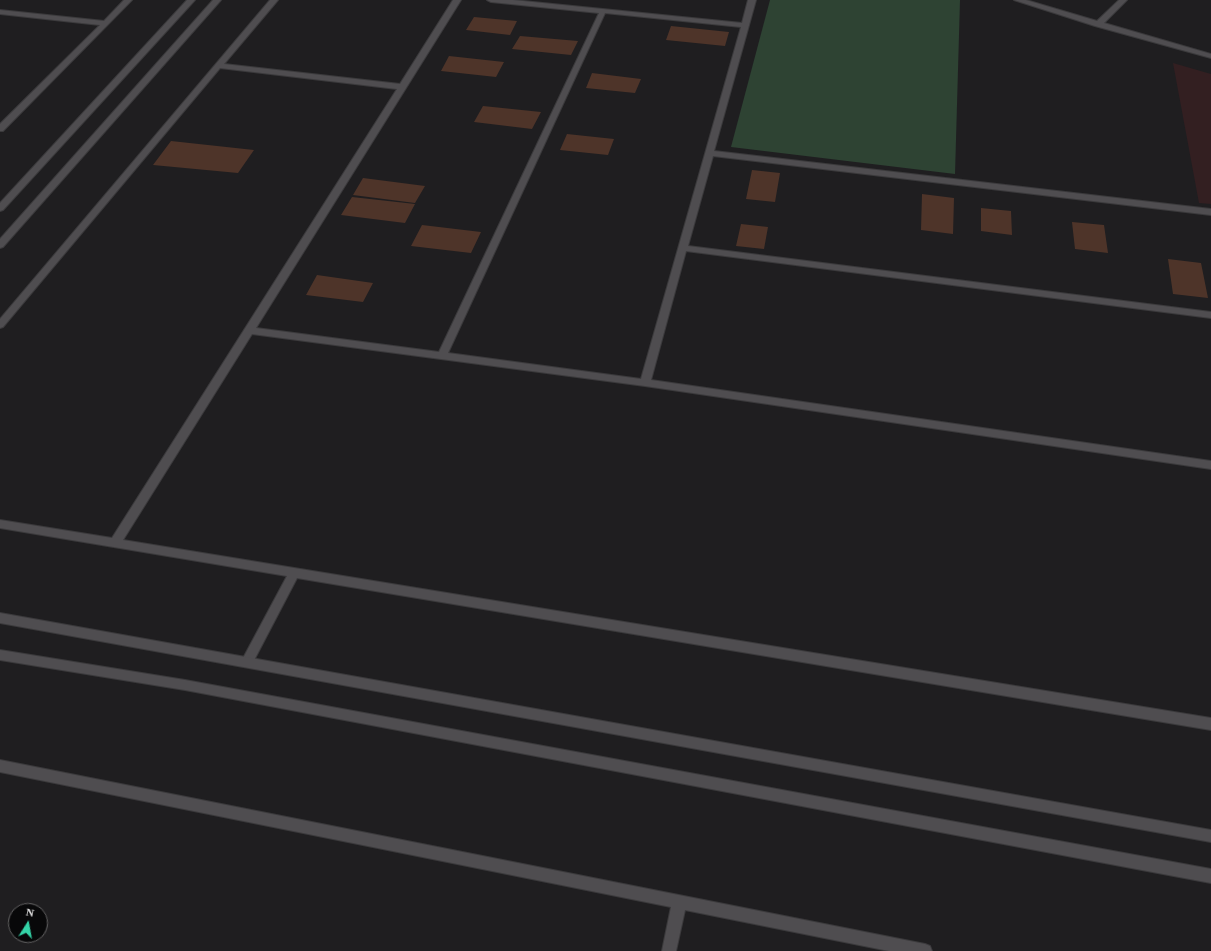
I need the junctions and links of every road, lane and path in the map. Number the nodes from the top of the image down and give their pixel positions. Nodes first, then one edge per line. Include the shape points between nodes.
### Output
1 (128, 0) edge
2 (191, 0) edge
3 (217, 0) edge
4 (274, 0) edge
5 (457, 0) edge
6 (491, 0) edge
7 (752, 0) edge
8 (1018, 0) edge
9 (1123, 0) edge
10 (603, 11) junction
11 (0, 12) edge
12 (106, 22) junction
13 (1098, 24) junction
14 (745, 25) junction
15 (1211, 56) edge
16 (219, 66) junction
17 (402, 87) junction
18 (0, 129) edge
19 (710, 153) junction
20 (0, 208) edge
21 (1211, 212) edge
22 (0, 245) edge
23 (683, 248) junction
24 (1211, 315) edge
25 (0, 325) edge
26 (249, 330) junction
27 (442, 356) junction
28 (645, 384) junction
29 (1211, 465) edge
30 (0, 524) edge
31 (115, 543) junction
32 (294, 573) junction
33 (0, 618) edge
34 (0, 655) edge
35 (247, 662) junction
36 (1211, 724) edge
37 (0, 766) edge
38 (1211, 836) edge
39 (1211, 876) edge
40 (679, 902) junction
41 (670, 951) edge
42 (924, 951) edge

1 - 12 street
2 - 20 street
3 - 22 street
4 - 16 street
5 - 17 street
6 - 10 street
7 - 14 street
8 - 13 street
9 - 13 street
10 - 14 street
10 - 27 street
11 - 12 street
12 - 18 street
13 - 15 street
14 - 19 street
16 - 17 street
16 - 25 street
17 - 26 street
19 - 21 street
19 - 23 street
23 - 24 street
23 - 28 street
26 - 27 street
26 - 31 street
27 - 28 street
28 - 29 street
30 - 31 street
31 - 32 street
32 - 35 street
32 - 36 street
33 - 35 street
34 - 39 street via 193,687
35 - 38 street
37 - 40 street
40 - 41 street
40 - 42 street

